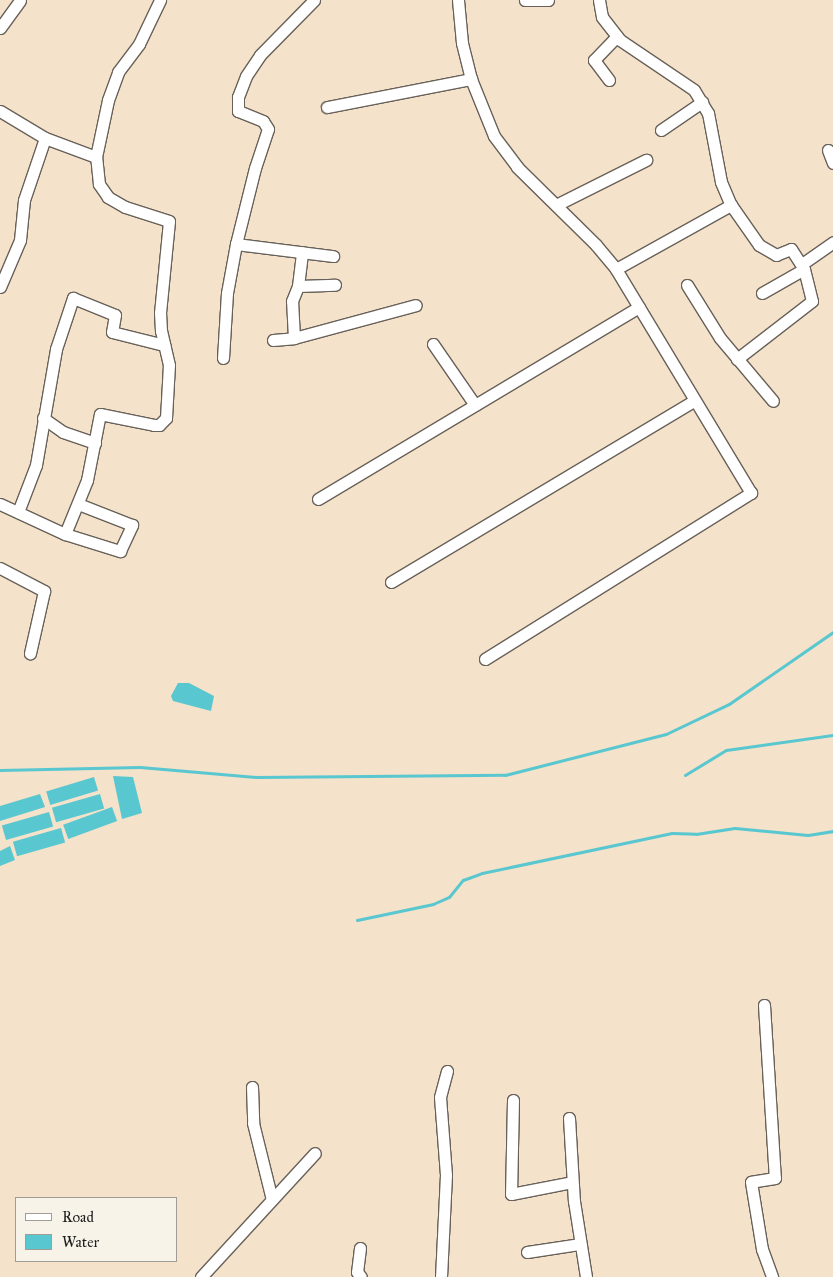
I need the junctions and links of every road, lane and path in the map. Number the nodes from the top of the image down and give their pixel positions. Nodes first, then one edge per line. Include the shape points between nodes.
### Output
1 (20, 0) edge
2 (160, 0) edge
3 (314, 0) edge
4 (458, 0) edge
5 (524, 0) edge
6 (548, 0) edge
7 (599, 0) edge
8 (0, 28) edge
9 (617, 36) junction
10 (471, 79) junction
11 (609, 80) dead end
12 (702, 102) junction
13 (327, 107) dead end
14 (0, 111) edge
15 (661, 130) dead end
16 (45, 138) junction
17 (828, 150) dead end
18 (96, 158) junction
19 (646, 160) dead end
20 (833, 163) edge
21 (556, 205) junction
22 (731, 206) junction
23 (833, 242) edge
24 (236, 244) junction
25 (302, 252) junction
26 (333, 256) dead end
27 (803, 267) junction
28 (616, 269) junction
29 (335, 285) dead end
30 (687, 285) dead end
31 (298, 286) junction
32 (0, 287) edge
33 (762, 293) dead end
34 (416, 305) dead end
35 (639, 307) junction
36 (294, 338) junction
37 (273, 340) dead end
38 (433, 344) dead end
39 (164, 345) junction
40 (223, 358) dead end
41 (737, 359) junction
42 (695, 400) junction
43 (773, 401) dead end
44 (475, 406) junction
45 (43, 418) junction
46 (95, 443) junction
47 (318, 499) dead end
48 (0, 504) edge
49 (78, 504) junction
50 (18, 512) junction
51 (65, 534) junction
52 (0, 568) edge
53 (391, 582) dead end
54 (30, 653) dead end
55 (485, 659) dead end
56 (764, 1005) dead end
57 (447, 1072) dead end
58 (252, 1087) dead end
59 (513, 1100) dead end
60 (569, 1118) dead end
61 (315, 1153) dead end
62 (572, 1182) junction
63 (272, 1200) junction
64 (580, 1244) junction
65 (360, 1248) dead end
66 (527, 1252) dead end
67 (201, 1277) edge
68 (361, 1277) edge
69 (441, 1277) edge
70 (586, 1277) edge
71 (772, 1277) edge

1 - 8 street
2 - 18 street via 139,44 118,72 108,100
3 - 24 street via 260,56 246,76 238,97 238,110 263,121 268,128
4 - 10 street via 462,43
5 - 6 street
7 - 9 street via 602,17
9 - 11 street via 594,60
9 - 12 street via 694,90
10 - 13 street
10 - 21 street via 494,136 518,167
12 - 15 street
12 - 22 street via 708,113 721,182
14 - 16 street
16 - 18 street
16 - 32 street via 24,200 20,240
17 - 20 street
18 - 39 street via 99,184 108,197 126,207 169,220 160,313
19 - 21 street
21 - 28 street
22 - 27 street via 759,245 776,255 792,249
22 - 28 street
23 - 27 street
24 - 25 street
24 - 40 street via 227,293
25 - 26 street
25 - 31 street
27 - 33 street
27 - 41 street via 812,301
28 - 35 street
29 - 31 street
30 - 41 street
31 - 36 street via 292,301
34 - 36 street
35 - 42 street
35 - 44 street
36 - 37 street
38 - 44 street
39 - 45 street via 112,332 115,315 73,298 56,349
39 - 46 street via 168,365 166,418 159,425 154,425 100,414
41 - 43 street
42 - 53 street
42 - 55 street via 751,493
44 - 47 street
45 - 46 street via 63,432
45 - 50 street via 36,465
46 - 49 street
48 - 50 street
49 - 51 street
49 - 51 street via 132,525 120,551
50 - 51 street
52 - 54 street via 44,591
56 - 71 street via 775,1178 751,1182 762,1249
57 - 69 street via 440,1097 446,1175
58 - 63 street via 253,1124
59 - 62 street via 512,1194
60 - 62 street
61 - 63 street
62 - 64 street
63 - 67 street
64 - 66 street
64 - 70 street
65 - 68 street via 357,1272

